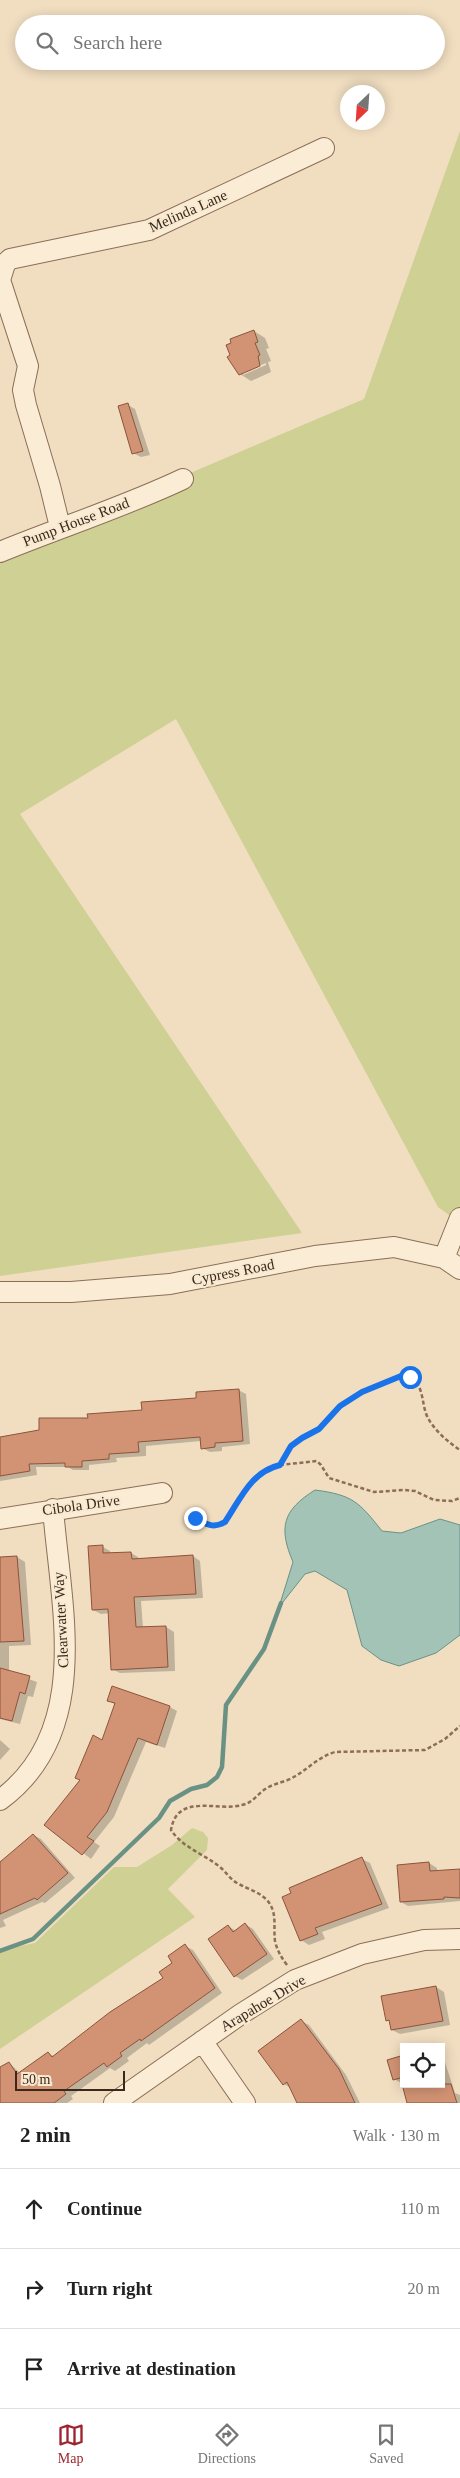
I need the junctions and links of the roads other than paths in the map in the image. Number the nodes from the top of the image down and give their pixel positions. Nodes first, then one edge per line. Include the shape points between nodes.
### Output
1 (324, 148) dead end
2 (0, 280) edge
3 (183, 479) dead end
4 (60, 527) junction
5 (0, 552) edge
6 (460, 1218) edge
7 (452, 1263) edge
8 (0, 1292) edge
9 (162, 1494) dead end
10 (53, 1509) junction
11 (0, 1519) edge
12 (0, 1800) edge
13 (460, 1939) edge
14 (202, 2041) junction
15 (114, 2103) edge
16 (245, 2103) edge

1 - 2 street, Melinda Lane via 149,230 10,259
2 - 4 street, Melinda Lane via 28,366 23,390
3 - 4 street, Pump House Road
4 - 5 street, Pump House Road
6 - 7 street
7 - 8 street, Cypress Road via 394,1247 315,1256 170,1284 71,1292
9 - 10 street, Cibola Drive
10 - 11 street, Cibola Drive
10 - 12 street, Clearwater Way via 65,1640 60,1711 43,1753 19,1786
13 - 14 street, Arapahoe Drive via 424,1940 362,1954 296,1980
14 - 15 street, Arapahoe Drive
14 - 16 street

